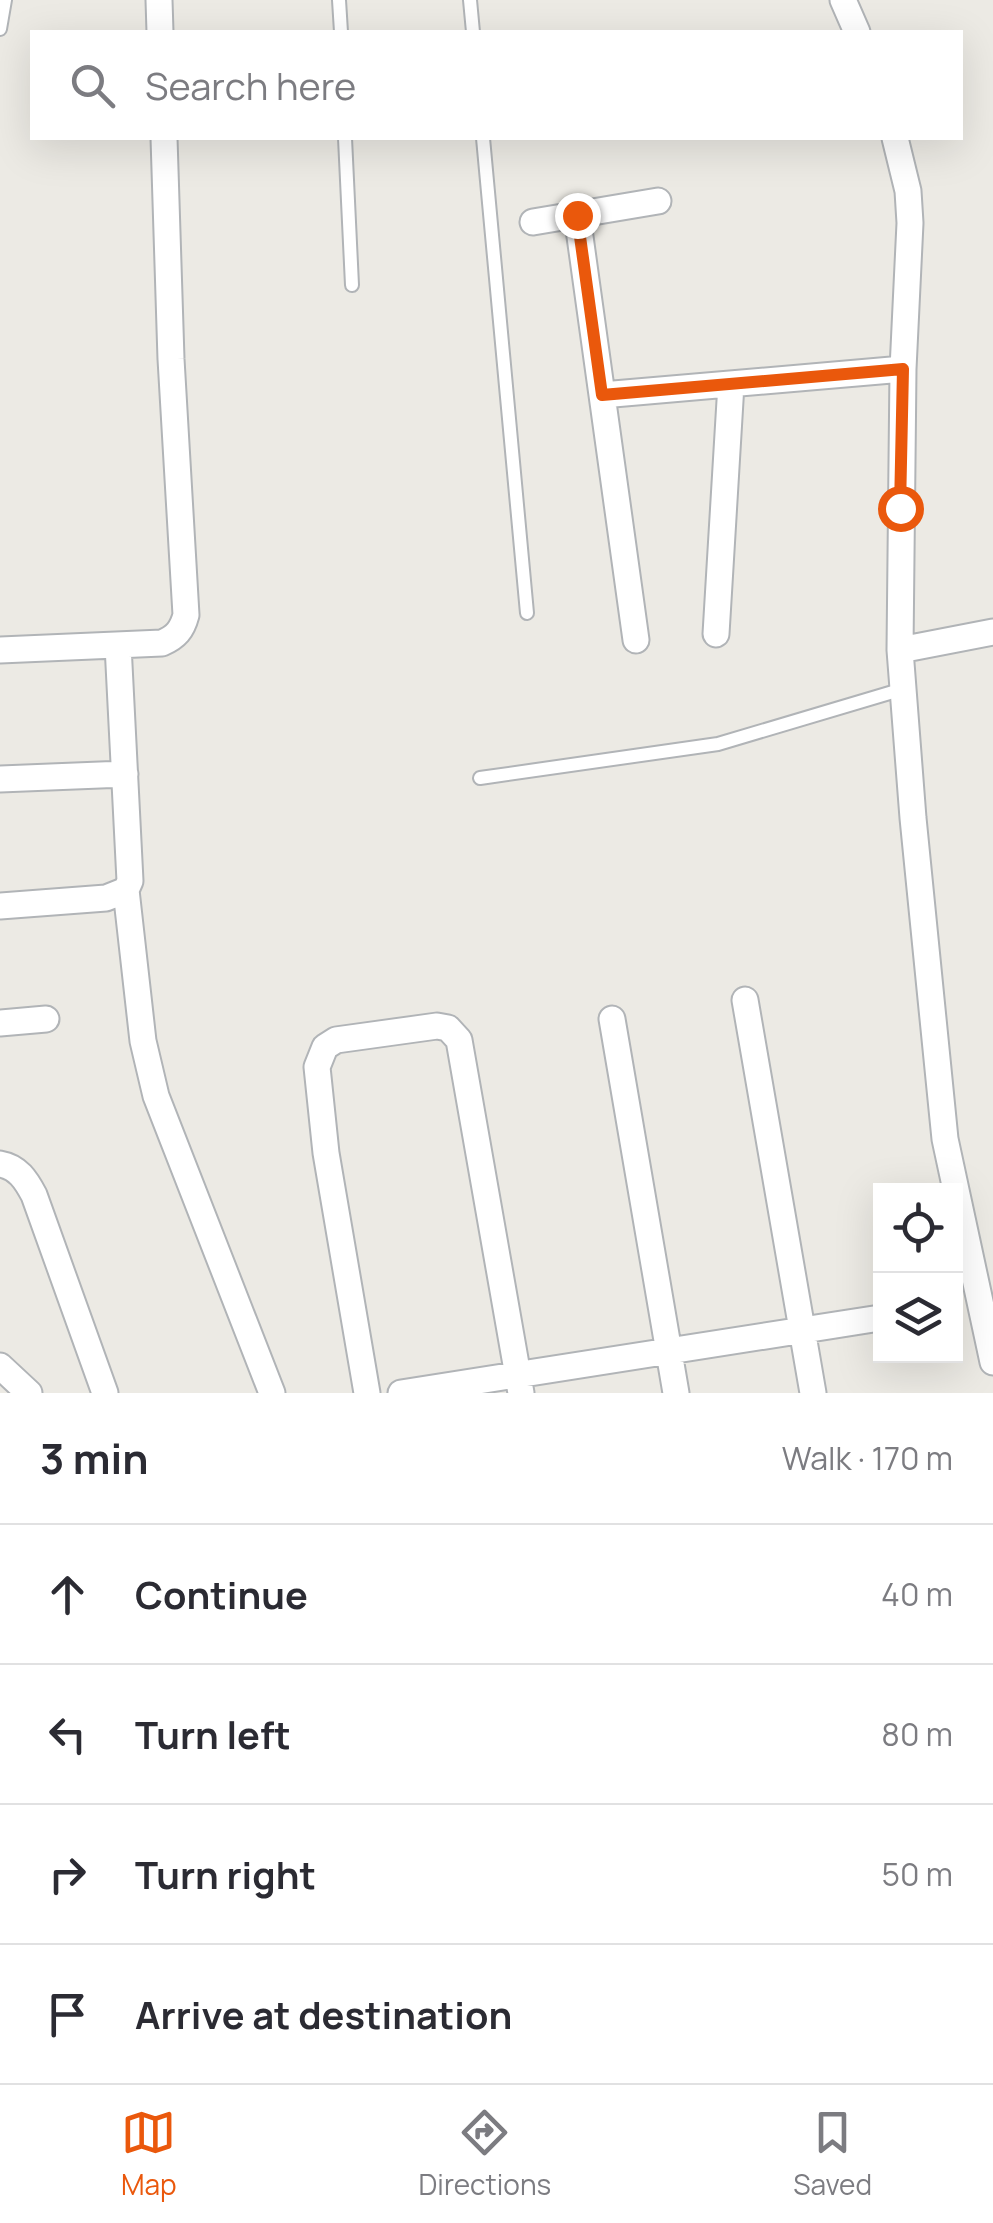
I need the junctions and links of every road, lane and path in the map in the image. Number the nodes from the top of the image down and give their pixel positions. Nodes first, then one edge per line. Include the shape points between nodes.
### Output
1 (5, 0) edge
2 (160, 0) edge
3 (339, 0) edge
4 (470, 0) edge
5 (844, 0) edge
6 (0, 30) edge
7 (160, 30) edge
8 (340, 30) edge
9 (474, 30) edge
10 (855, 30) edge
11 (164, 140) edge
12 (345, 140) edge
13 (484, 140) edge
14 (895, 140) edge
15 (658, 202) dead end
16 (577, 215) junction
17 (533, 222) dead end
18 (352, 285) dead end
19 (903, 369) junction
20 (731, 384) junction
21 (602, 395) junction
22 (527, 612) dead end
23 (993, 632) edge
24 (716, 634) dead end
25 (636, 640) dead end
26 (118, 645) junction
27 (0, 650) edge
28 (900, 650) junction
29 (903, 689) junction
30 (125, 774) junction
31 (480, 778) dead end
32 (0, 779) edge
33 (126, 890) junction
34 (0, 906) edge
35 (745, 1000) dead end
36 (612, 1018) dead end
37 (46, 1019) dead end
38 (0, 1023) edge
39 (0, 1164) edge
40 (968, 1304) edge
41 (873, 1319) edge
42 (802, 1330) junction
43 (669, 1351) junction
44 (993, 1362) edge
45 (0, 1366) edge
46 (519, 1384) edge
47 (29, 1393) edge
48 (105, 1393) edge
49 (272, 1393) edge
50 (367, 1393) edge
51 (401, 1393) edge
52 (676, 1393) edge
53 (814, 1393) edge

1 - 6 lane
2 - 7 street
3 - 8 lane
4 - 9 lane
5 - 10 street
11 - 26 street via 186,615 182,628 162,643
12 - 18 lane
13 - 22 lane
14 - 19 street via 910,223
15 - 16 street
16 - 17 street
16 - 21 street
19 - 20 street
19 - 28 street
20 - 21 street
20 - 24 street
21 - 25 street
23 - 28 street
26 - 27 street
26 - 30 street
28 - 29 street
29 - 31 lane via 718,744
29 - 40 street via 944,1139
30 - 32 street
30 - 33 street
33 - 34 street via 106,898
33 - 49 street via 156,1096
35 - 42 street
36 - 43 street
37 - 38 street
39 - 48 street via 24,1177 34,1195
40 - 44 street
41 - 42 street
42 - 43 street
42 - 53 street
43 - 46 street
43 - 52 street
45 - 47 street
46 - 50 street via 459,1040 437,1026 336,1040 316,1068
46 - 51 street

